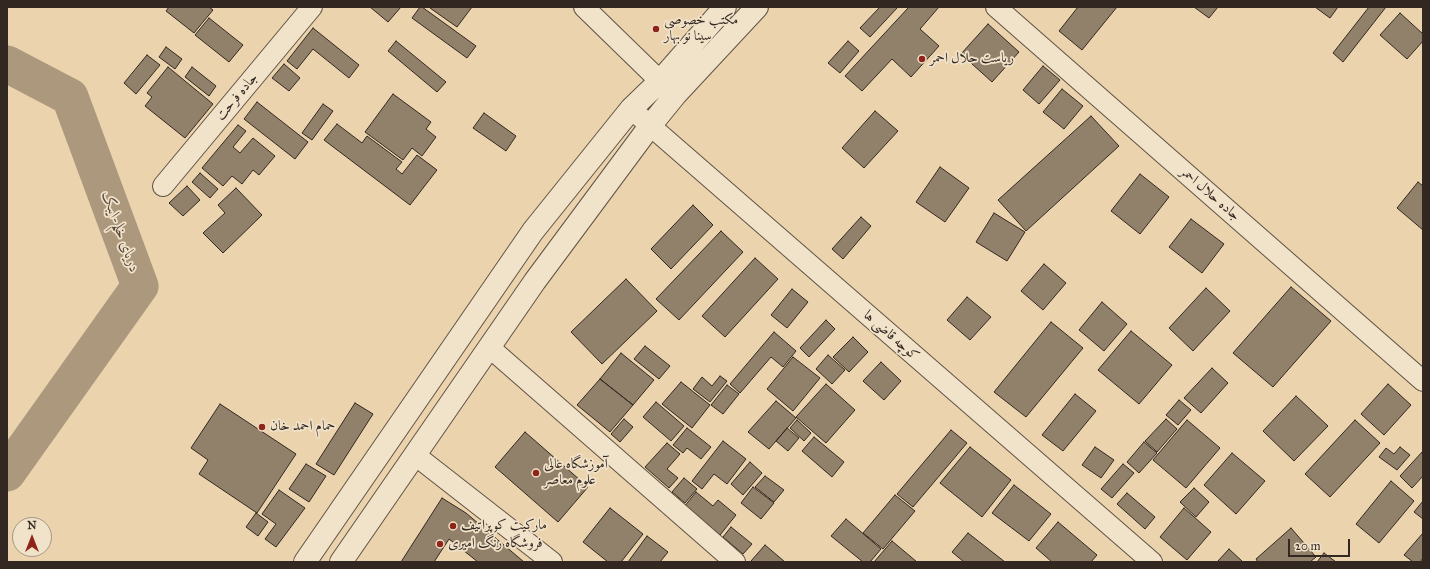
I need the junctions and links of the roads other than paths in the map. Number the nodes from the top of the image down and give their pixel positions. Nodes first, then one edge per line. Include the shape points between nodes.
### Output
1 (312, 7) edge
2 (584, 7) edge
3 (725, 7) edge
4 (757, 7) edge
5 (996, 7) edge
6 (660, 81) junction
7 (676, 94) junction
8 (631, 109) junction
9 (650, 126) junction
10 (163, 186) dead end
11 (489, 347) junction
12 (1423, 381) edge
13 (415, 454) junction
14 (305, 562) edge
15 (341, 562) edge
16 (552, 562) edge
17 (735, 562) edge
18 (1152, 562) edge

1 - 10 street, جاده فرحت
2 - 6 street
3 - 6 street
4 - 7 street
5 - 12 street, جاده حلال احمر
6 - 7 street
6 - 8 street
7 - 9 street
8 - 9 street, کوچه قاضی ها
8 - 14 street via 534,231
9 - 11 street
9 - 18 street, کوچه قاضی ها
11 - 13 street
11 - 17 street
13 - 15 street
13 - 16 street

